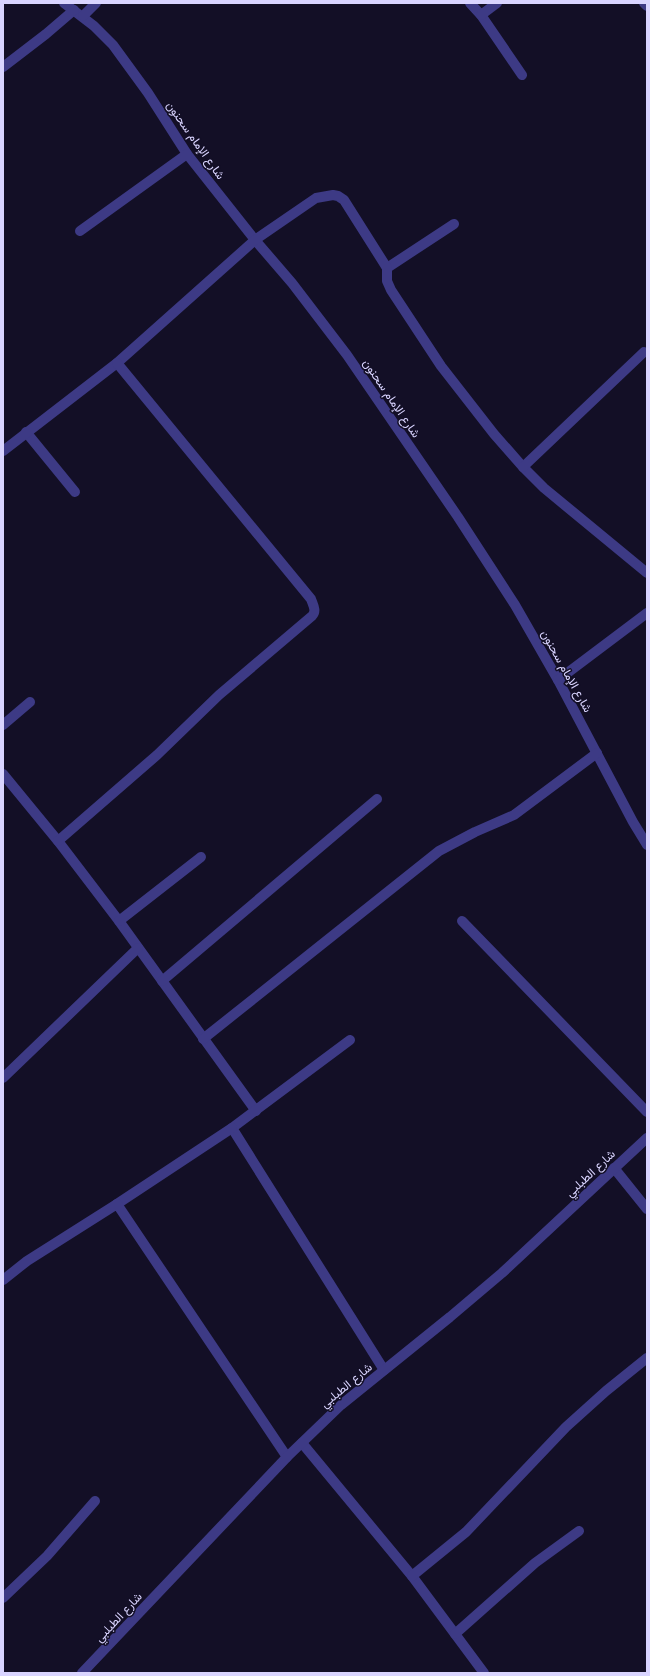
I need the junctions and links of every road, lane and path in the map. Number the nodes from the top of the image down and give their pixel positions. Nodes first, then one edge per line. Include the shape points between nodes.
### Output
1 (64, 3) edge
2 (96, 3) edge
3 (470, 3) edge
4 (497, 3) edge
5 (644, 3) edge
6 (647, 6) edge
7 (74, 10) junction
8 (481, 15) junction
9 (83, 16) junction
10 (3, 67) edge
11 (522, 75) dead end
12 (187, 154) junction
13 (454, 224) dead end
14 (80, 231) dead end
15 (255, 240) junction
16 (387, 268) junction
17 (644, 352) dead end
18 (117, 364) junction
19 (26, 432) junction
20 (3, 451) edge
21 (523, 467) junction
22 (75, 492) dead end
23 (647, 573) edge
24 (647, 613) edge
25 (558, 680) junction
26 (30, 702) dead end
27 (3, 725) edge
28 (597, 753) junction
29 (3, 774) edge
30 (377, 799) dead end
31 (58, 840) junction
32 (647, 844) edge
33 (201, 856) dead end
34 (119, 921) junction
35 (462, 921) dead end
36 (138, 948) junction
37 (162, 981) junction
38 (203, 1039) junction
39 (350, 1040) dead end
40 (3, 1078) edge
41 (256, 1111) junction
42 (647, 1112) edge
43 (232, 1128) junction
44 (647, 1138) edge
45 (614, 1168) junction
46 (117, 1204) junction
47 (647, 1209) edge
48 (3, 1280) edge
49 (647, 1358) edge
50 (384, 1370) junction
51 (302, 1443) junction
52 (287, 1457) junction
53 (95, 1501) dead end
54 (579, 1531) dead end
55 (412, 1576) junction
56 (3, 1598) edge
57 (455, 1634) junction
58 (82, 1673) edge
59 (484, 1673) edge

1 - 7 street, شارع الإمام سحنون
2 - 9 street
3 - 8 street
4 - 8 street
5 - 6 street
7 - 9 street, شارع الإمام سحنون
7 - 10 street
8 - 11 street
9 - 12 street, شارع الإمام سحنون via 119,53
12 - 14 street
12 - 15 street, شارع الإمام سحنون
13 - 16 street
15 - 16 street via 316,198 338,196 344,200
15 - 18 street
15 - 25 street, شارع الإمام سحنون via 292,283 351,361 462,523 515,605
16 - 21 street via 388,286 441,366
17 - 21 street
18 - 19 street
18 - 31 street via 310,599 314,612
19 - 20 street
19 - 22 street
21 - 23 street via 544,488
24 - 25 street
25 - 28 street, شارع الإمام سحنون
26 - 27 street
28 - 32 street, شارع الإمام سحنون
28 - 38 street via 514,815 474,832 440,851
29 - 31 street
30 - 37 street
31 - 34 street
33 - 34 street
34 - 36 street
35 - 42 street
36 - 37 street
36 - 40 street
37 - 38 street
38 - 41 street
39 - 41 street
41 - 43 street
43 - 46 street
43 - 50 street
44 - 45 street, شارع الطبلبي
45 - 47 street
45 - 50 street, شارع الطبلبي via 502,1273
46 - 48 street via 27,1261
46 - 52 street
49 - 55 street via 566,1427 466,1532
50 - 51 street, شارع الطبلبي
51 - 52 street, شارع الطبلبي
51 - 55 street
52 - 58 street, شارع الطبلبي
53 - 56 street via 47,1556
54 - 57 street via 535,1563
55 - 57 street
57 - 59 street

